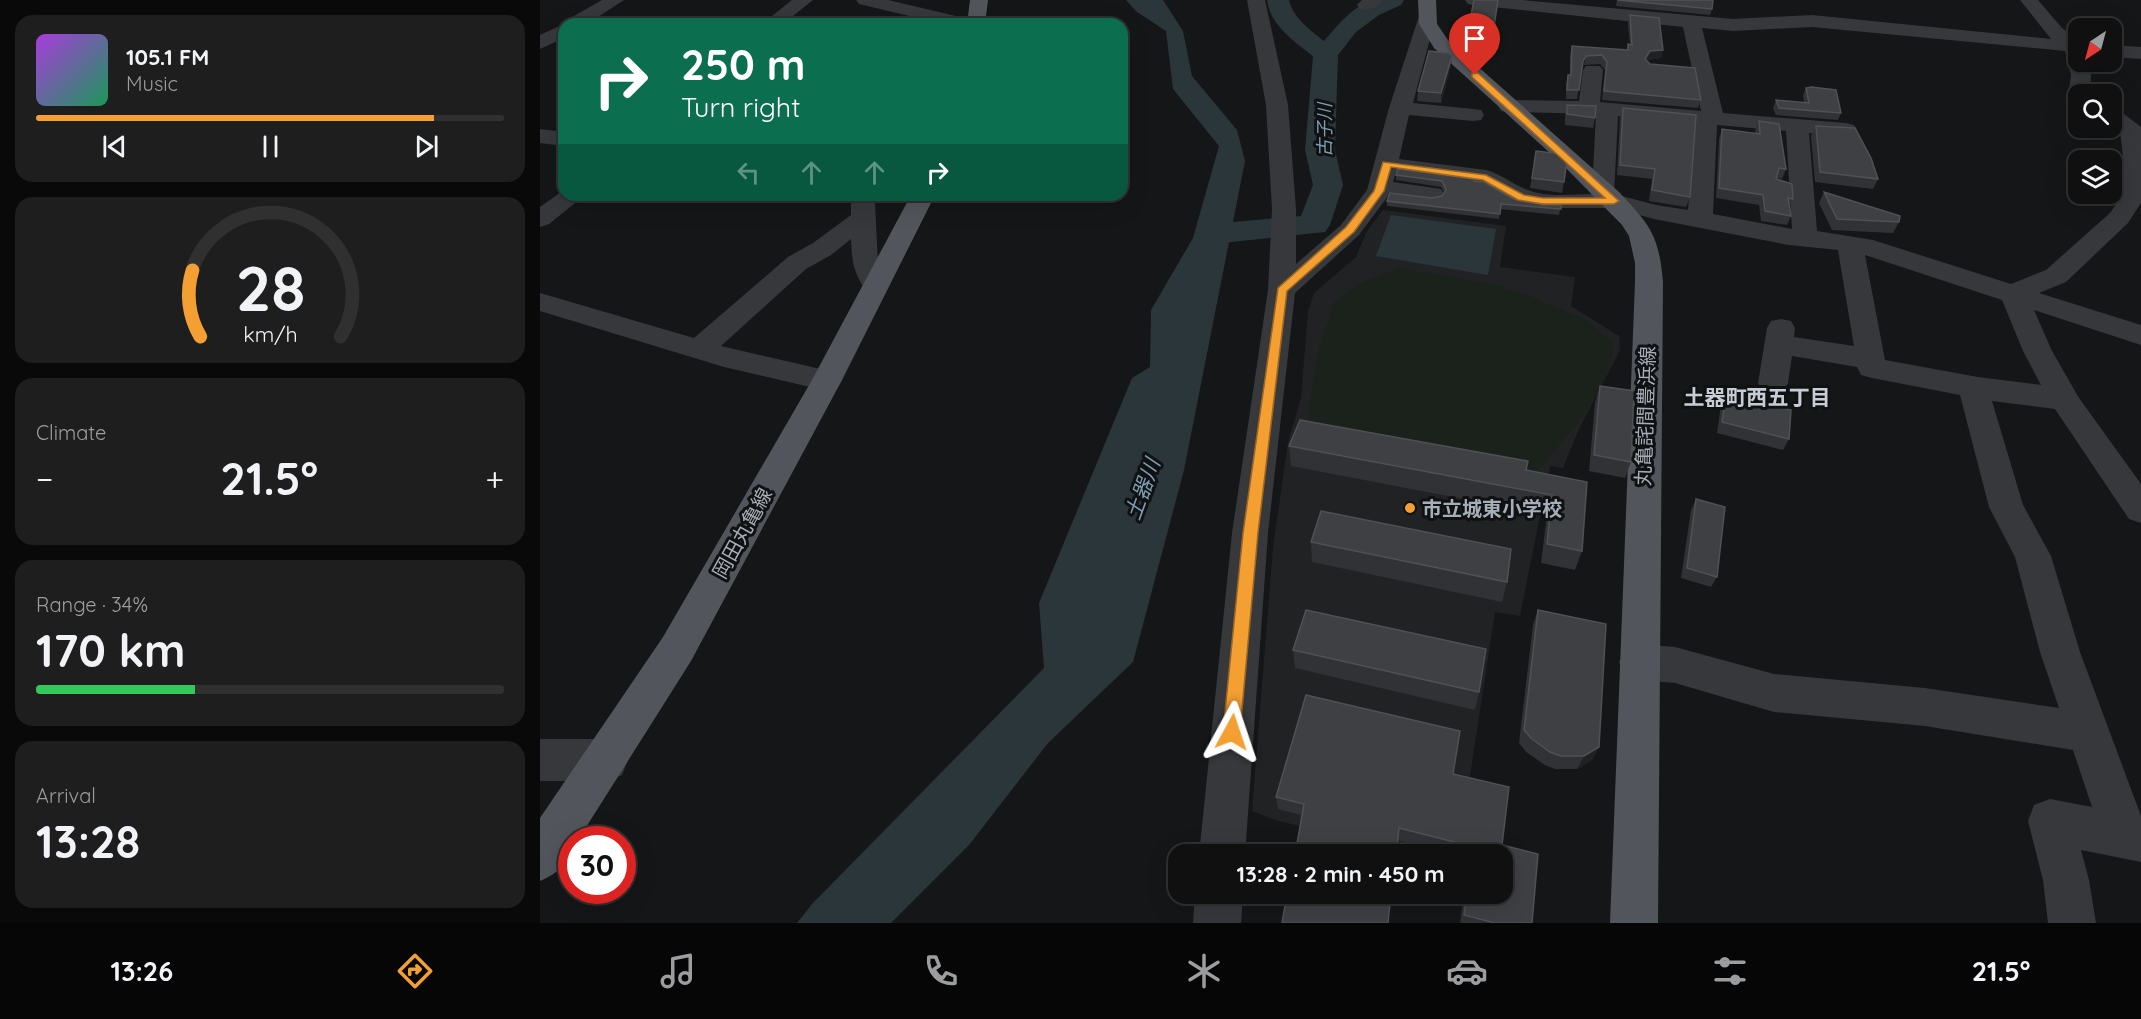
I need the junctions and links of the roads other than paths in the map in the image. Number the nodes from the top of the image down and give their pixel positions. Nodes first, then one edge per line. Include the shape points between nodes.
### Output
1 (615, 0) edge
2 (630, 0) edge
3 (804, 0) edge
4 (865, 0) edge
5 (979, 0) edge
6 (1256, 0) edge
7 (1474, 0) edge
8 (2029, 0) edge
9 (1426, 10) edge
10 (584, 18) edge
11 (600, 18) edge
12 (779, 18) edge
13 (941, 18) edge
14 (977, 18) edge
15 (1693, 31) junction
16 (558, 33) edge
17 (1652, 36) edge
18 (2068, 41) edge
19 (540, 43) edge
20 (558, 43) edge
21 (2068, 46) edge
22 (2122, 52) edge
23 (540, 53) edge
24 (2141, 53) edge
25 (1679, 68) edge
26 (1593, 70) dead end
27 (1702, 70) junction
28 (1509, 106) junction
29 (1400, 108) junction
30 (1598, 108) junction
31 (1473, 115) dead end
32 (1710, 118) junction
33 (2122, 122) edge
34 (1797, 126) junction
35 (1846, 130) edge
36 (540, 136) edge
37 (558, 138) edge
38 (1387, 164) junction
39 (1380, 188) junction
40 (1432, 194) dead end
41 (1609, 196) junction
42 (565, 201) edge
43 (920, 201) edge
44 (863, 206) edge
45 (540, 219) edge
46 (1700, 219) junction
47 (1805, 237) junction
48 (1850, 243) junction
49 (876, 285) junction
50 (1282, 290) junction
51 (2013, 293) junction
52 (540, 302) edge
53 (2141, 335) edge
54 (700, 349) junction
55 (1870, 359) junction
56 (827, 380) junction
57 (1773, 383) dead end
58 (1973, 387) junction
59 (2062, 399) junction
60 (2141, 509) edge
61 (1639, 662) junction
62 (2089, 734) junction
63 (540, 760) edge
64 (606, 760) junction
65 (2132, 837) edge
66 (1223, 844) edge
67 (540, 858) edge
68 (1218, 904) edge
69 (1217, 923) edge
70 (1634, 923) edge
71 (2072, 923) edge

1 - 10 street
2 - 11 street
3 - 12 street
4 - 13 street
5 - 14 main road
6 - 50 street via 1277,105 1284,209
7 - 15 street
8 - 18 street via 2055,32
9 - 28 main road, 丸亀詫間豊浜線 via 1430,30 1441,44
9 - 29 street
15 - 17 street
15 - 21 street via 1733,16
15 - 27 street
16 - 19 street
20 - 23 street
22 - 24 street
25 - 27 street
26 - 30 street
27 - 32 street
28 - 30 street
28 - 41 main road, 丸亀詫間豊浜線
29 - 31 street
29 - 38 street
30 - 32 street via 1661,105
30 - 41 street
32 - 34 street
32 - 46 street
33 - 51 street via 2131,128 2135,194 2119,219 2056,276
34 - 35 street
34 - 47 street
36 - 37 street
38 - 39 street
38 - 41 street via 1486,177 1522,197 1543,201
39 - 40 street
39 - 50 street via 1350,230
41 - 46 street via 1654,212
41 - 61 main road, 丸亀詫間豊浜線 via 1642,236 1648,263
42 - 45 street
43 - 49 main road, 岡田丸亀線
44 - 49 street via 865,264
44 - 54 street via 822,249 797,263
46 - 47 street
47 - 48 street
48 - 51 street
48 - 55 street
49 - 56 main road, 岡田丸亀線
50 - 66 street via 1250,533
51 - 53 street
51 - 59 street via 2024,325
52 - 54 street
54 - 56 street
55 - 57 street via 1780,336
55 - 58 street via 1872,368
56 - 64 main road, 岡田丸亀線 via 677,648
58 - 59 street
58 - 62 street via 2006,507 2033,556 2060,652
59 - 60 street
61 - 62 street via 1675,665 1774,693 1925,707
61 - 70 main road, 丸亀詫間豊浜線
62 - 65 street
63 - 64 street
64 - 67 main road, 岡田丸亀線
65 - 71 street via 2050,821 2066,880
68 - 69 street

